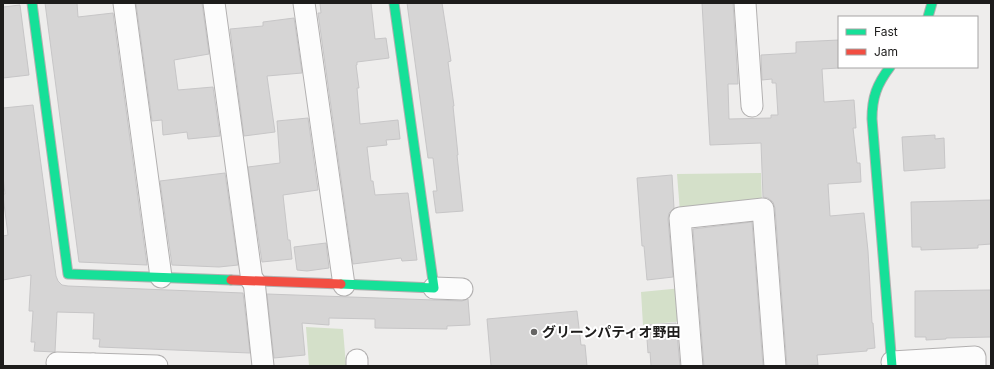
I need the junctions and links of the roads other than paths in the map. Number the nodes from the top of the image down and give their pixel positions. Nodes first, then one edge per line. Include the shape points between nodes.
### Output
1 (32, 3) edge
2 (124, 3) edge
3 (214, 3) edge
4 (304, 3) edge
5 (394, 3) edge
6 (745, 3) edge
7 (932, 3) edge
8 (928, 16) edge
9 (889, 68) edge
10 (752, 106) dead end
11 (161, 278) junction
12 (253, 281) junction
13 (344, 285) junction
14 (434, 288) junction
15 (462, 289) dead end
16 (57, 363) dead end
17 (892, 364) edge
18 (93, 365) edge
19 (157, 366) edge
20 (262, 366) edge
21 (692, 366) edge
22 (775, 366) edge
23 (975, 366) edge

1 - 11 street via 68,274
2 - 11 street
3 - 12 street
4 - 13 street
5 - 14 street
6 - 10 street
7 - 8 street
9 - 17 street via 876,88 872,119
11 - 12 street
12 - 13 street
12 - 20 street
13 - 14 street
14 - 15 street
16 - 18 street
17 - 23 street via 975,357
18 - 19 street
21 - 22 street via 680,218 764,209

